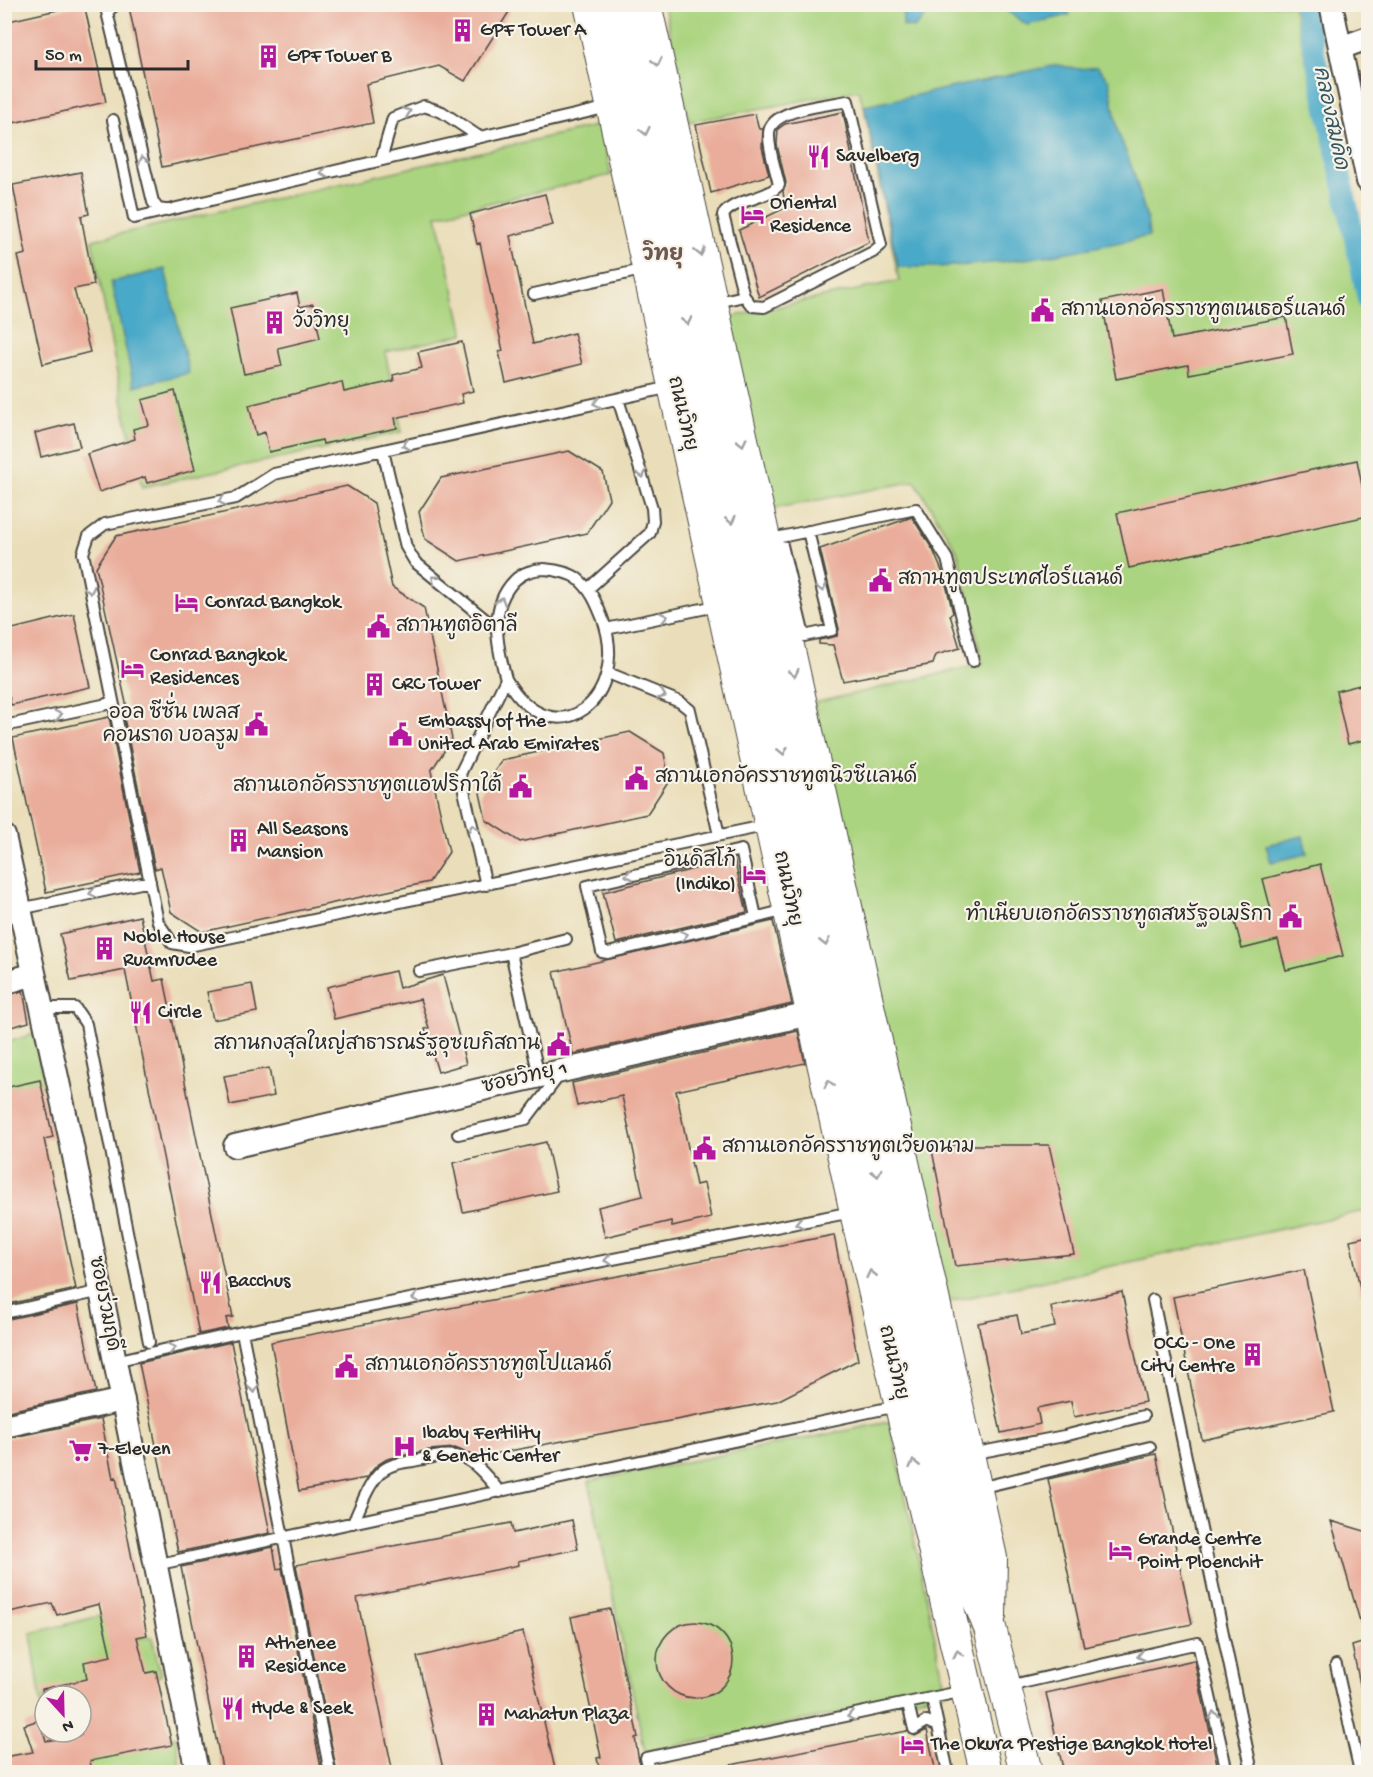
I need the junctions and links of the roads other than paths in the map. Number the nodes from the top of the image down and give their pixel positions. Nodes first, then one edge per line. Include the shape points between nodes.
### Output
1 (116, 4) edge
2 (590, 4) edge
3 (617, 4) edge
4 (645, 4) edge
5 (1331, 4) edge
6 (1368, 38) edge
7 (1340, 48) junction
8 (632, 74) junction
9 (614, 114) junction
10 (113, 120) dead end
11 (478, 136) junction
12 (381, 160) junction
13 (1368, 181) edge
14 (165, 210) junction
15 (649, 268) junction
16 (534, 294) dead end
17 (744, 296) junction
18 (711, 304) junction
19 (687, 384) junction
20 (618, 399) junction
21 (699, 436) junction
22 (383, 451) junction
23 (808, 531) junction
24 (772, 539) junction
25 (589, 588) junction
26 (723, 605) junction
27 (497, 629) junction
28 (606, 629) junction
29 (973, 661) dead end
30 (608, 673) junction
31 (506, 679) junction
32 (112, 703) junction
33 (4, 726) edge
34 (772, 824) junction
35 (719, 835) junction
36 (4, 836) edge
37 (150, 881) junction
38 (486, 885) junction
39 (20, 909) junction
40 (791, 909) junction
41 (756, 918) junction
42 (566, 939) dead end
43 (511, 953) junction
44 (419, 971) dead end
45 (34, 974) junction
46 (4, 983) edge
47 (42, 1008) junction
48 (814, 1013) junction
49 (563, 1071) junction
50 (539, 1076) junction
51 (458, 1134) dead end
52 (235, 1146) dead end
53 (856, 1212) junction
54 (101, 1291) junction
55 (1153, 1300) dead end
56 (4, 1313) edge
57 (242, 1332) junction
58 (149, 1342) dead end
59 (115, 1361) junction
60 (123, 1400) junction
61 (901, 1405) junction
62 (1143, 1416) dead end
63 (4, 1426) edge
64 (1150, 1447) dead end
65 (973, 1475) junction
66 (500, 1492) junction
67 (353, 1523) junction
68 (283, 1538) junction
69 (155, 1564) junction
70 (990, 1628) junction
71 (1336, 1665) dead end
72 (1005, 1687) junction
73 (966, 1691) junction
74 (932, 1698) junction
75 (908, 1704) junction
76 (938, 1726) junction
77 (196, 1773) edge
78 (330, 1773) edge
79 (649, 1773) edge
80 (948, 1773) edge
81 (986, 1773) edge
82 (1026, 1773) edge
83 (1227, 1773) edge
84 (1252, 1773) edge
85 (1360, 1773) edge

14 -> 1 lane via 158,209 153,202 107,12
2 - 9 main road, ถนนวิทยุ
3 - 8 main road, ถนนวิทยุ
4 -> 18 main road, ถนนวิทยุ
5 - 7 street
6 - 7 street
7 - 13 street
8 - 9 main road
8 -> 19 main road, ถนนวิทยุ
9 - 11 lane
9 - 15 main road, ถนนวิทยุ
10 - 14 lane via 134,218
11 - 12 lane
12 -> 11 lane via 393,118 424,106 442,112
12 -> 14 lane
15 - 16 lane
15 - 19 main road, ถนนวิทยุ
17 - 17 lane via 752,306 764,307 881,245 848,101 782,115 773,123 769,133 779,185 764,196 728,208 723,215
17 - 18 lane
18 -> 24 main road, ถนนวิทยุ
19 - 20 lane
19 - 21 main road, ถนนวิทยุ
20 -> 22 lane
20 -> 25 lane via 653,521 650,533
21 - 26 main road, ถนนวิทยุ
21 -> 70 main road, ถนนวิทยุ via 964,1564
27 -> 22 lane via 415,562 406,547
22 -> 32 lane via 274,474 236,498 105,524 89,536 83,553
23 - 24 lane
23 -> 24 lane via 832,630 804,636
23 - 29 lane via 916,509 947,559
24 -> 65 main road, ถนนวิทยุ
27 -> 25 lane via 504,591 518,577 536,569 574,576
25 - 28 lane
28 -> 26 lane
26 - 34 main road, ถนนวิทยุ
27 - 31 lane
28 - 30 lane via 611,659
30 - 31 lane via 598,697 566,717 546,717 532,710 516,696
30 -> 35 lane via 680,702 690,710
38 -> 31 lane via 460,774
33 -> 32 lane
32 - 37 lane
34 - 35 lane
34 - 40 main road, ถนนวิทยุ
35 - 38 lane
36 - 39 street, ซอยร่วมฤดี
37 - 38 lane via 158,922 172,943 189,946
37 -> 39 lane
39 - 45 street, ซอยร่วมฤดี
40 - 41 lane
40 - 48 main road, ถนนวิทยุ
41 -> 41 lane via 741,850 587,886 602,952
42 - 43 lane
43 - 44 lane
43 - 50 lane
45 - 46 street
45 - 47 street, ซอยร่วมฤดี
47 - 54 street, ซอยร่วมฤดี
47 - 58 lane via 75,1008 86,1024
48 - 49 street, ซอยวิทยุ 1
53 -> 48 main road, ถนนวิทยุ
49 - 50 street, ซอยวิทยุ 1
49 - 51 lane via 526,1119
50 - 52 street, ซอยวิทยุ 1
53 -> 57 lane
61 -> 53 main road, ถนนวิทยุ
54 - 56 lane
54 - 59 street, ซอยร่วมฤดี
55 - 84 lane
59 -> 57 lane
57 -> 68 lane
59 - 60 street, ซอยร่วมฤดี
60 - 63 street
60 - 69 street, ซอยร่วมฤดี
61 - 66 lane
73 -> 61 main road, ถนนวิทยุ
62 - 65 lane via 1064,1436
64 - 65 lane via 1100,1459 1090,1457
65 - 70 main road, ถนนวิทยุ via 991,1558
66 - 67 lane
66 - 67 lane via 477,1465 464,1457 446,1454 389,1466 381,1472
67 - 68 lane
68 - 69 lane
68 - 78 lane
69 - 77 street, ซอยร่วมฤดี
70 - 72 main road, ถนนวิทยุ
71 - 85 lane
72 - 82 main road, ถนนวิทยุ
83 -> 72 lane via 1198,1643
73 - 74 lane
73 - 81 main road, ถนนวิทยุ
74 - 75 lane
74 - 76 lane
75 - 76 lane via 914,1729 927,1721
75 -> 79 lane via 646,1758
76 - 80 lane

